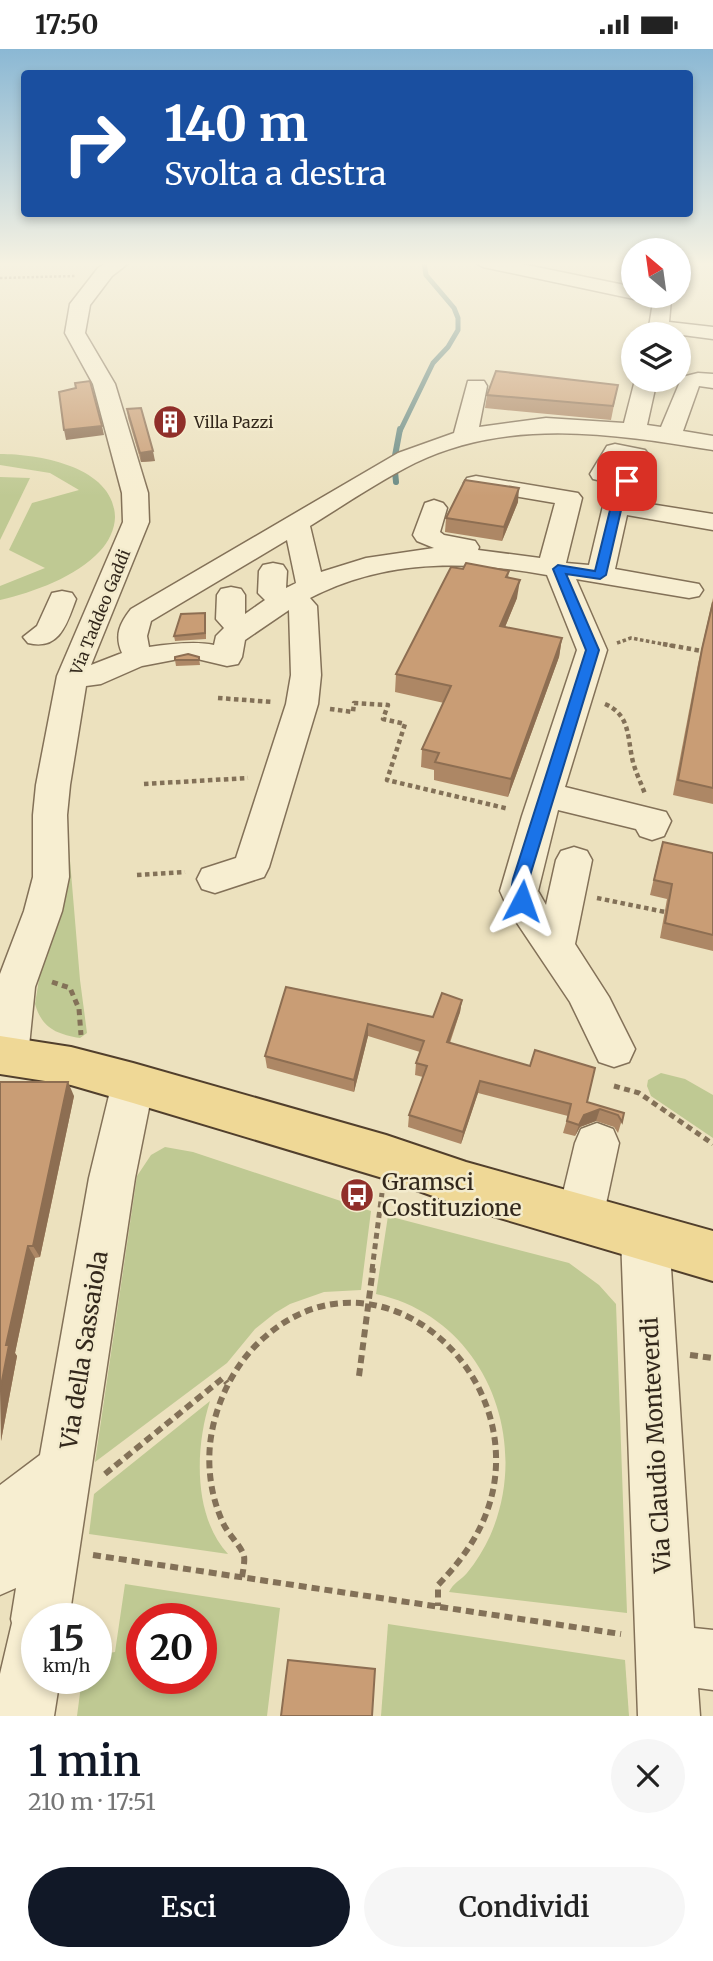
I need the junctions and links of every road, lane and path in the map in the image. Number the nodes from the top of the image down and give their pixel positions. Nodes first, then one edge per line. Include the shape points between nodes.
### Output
1 (79, 340) edge
2 (691, 348) edge
3 (713, 351) edge
4 (713, 381) edge
5 (691, 382) edge
6 (476, 386) dead end
7 (643, 392) edge
8 (686, 392) joint
9 (713, 396) edge
10 (634, 431) junction
11 (668, 436) junction
12 (465, 437) junction
13 (713, 443) edge
14 (602, 474) dead end
15 (476, 483) edge
16 (616, 506) junction
17 (434, 508) dead end
18 (713, 522) edge
19 (296, 523) junction
20 (467, 555) junction
21 (555, 568) junction
22 (600, 575) junction
23 (290, 589) junction
24 (689, 590) dead end
25 (231, 595) dead end
26 (62, 599) dead end
27 (244, 627) junction
28 (38, 638) dead end
29 (702, 644) edge
30 (592, 650) junction
31 (699, 651) junction
32 (713, 653) edge
33 (140, 657) junction
34 (72, 676) junction
35 (218, 698) dead end
36 (577, 698) junction
37 (302, 704) junction
38 (279, 777) junction
39 (144, 784) dead end
40 (543, 806) junction
41 (653, 824) joint
42 (137, 875) dead end
43 (202, 875) joint
44 (571, 876) joint
45 (675, 914) edge
46 (556, 945) junction
47 (11, 989) edge
48 (614, 1049) dead end
49 (3, 1056) edge
50 (71, 1066) junction
51 (133, 1083) junction
52 (614, 1086) dead end
53 (597, 1143) dead end
54 (713, 1144) edge
55 (386, 1157) junction
56 (580, 1218) junction
57 (645, 1236) junction
58 (713, 1256) edge
59 (368, 1303) junction
60 (359, 1376) dead end
61 (228, 1383) junction
62 (58, 1510) junction
63 (0, 1519) edge
64 (0, 1566) edge
65 (242, 1577) junction
66 (43, 1603) edge
67 (438, 1606) junction
68 (682, 1651) edge
69 (27, 1694) edge
70 (23, 1716) edge
71 (670, 1716) edge

1 - 34 street, Via Taddeo Gaddi via 104,384 135,493 136,522
2 - 3 street
4 - 5 street
6 - 12 street
7 - 10 street
8 - 9 street
8 - 11 street
10 - 11 street
10 - 12 street via 548,423 503,427
11 - 13 street
12 - 19 street via 406,458
14 - 16 street via 615,451 637,455
15 - 21 street via 569,498
16 - 18 street
16 - 22 street
17 - 20 street via 426,535 465,545
19 - 23 street
19 - 33 street via 155,596 133,624 132,641
20 - 21 street
20 - 23 street via 382,563
21 - 22 street
21 - 30 street
22 - 24 street
23 - 27 street
23 - 37 street via 303,605 306,675
25 - 27 street via 230,619
26 - 28 lane via 49,631
27 - 33 street via 231,636 227,657 189,652
29 - 31 path
30 - 31 path via 631,638
30 - 36 street
31 - 32 path
33 - 34 street via 90,677
34 - 47 street, Via Taddeo Gaddi via 53,785 51,877 43,911
35 - 37 path
36 - 40 street
36 - 41 path via 610,705 624,717
37 - 38 street
37 - 40 path via 353,712 354,703 388,705 383,719 405,724 387,780
38 - 39 path
38 - 43 street via 251,867
40 - 41 street
40 - 46 street via 519,891
42 - 43 path
44 - 45 path
44 - 46 street
46 - 48 street
47 - 49 street, Via Taddeo Gaddi
47 - 50 path via 44,980 70,988 79,1009 81,1034
49 - 50 main road
50 - 51 main road
51 - 55 main road
51 - 62 street, Via della Sassaiola via 112,1178
52 - 54 path via 639,1093
53 - 56 street
55 - 56 main road
55 - 59 path
56 - 57 main road
57 - 58 main road
57 - 68 street, Via Claudio Monteverdi
59 - 60 path
59 - 61 path via 326,1304 294,1315 261,1339
59 - 67 path via 394,1308 441,1337 469,1370 490,1410 496,1450 492,1497 471,1549 438,1585
61 - 62 path via 223,1378
61 - 65 path via 215,1419 210,1463 222,1523 244,1556
62 - 63 street
62 - 64 street
62 - 65 path
62 - 66 street, Via della Sassaiola
65 - 67 path
67 - 68 path
68 - 71 street, Via Claudio Monteverdi
69 - 70 street

